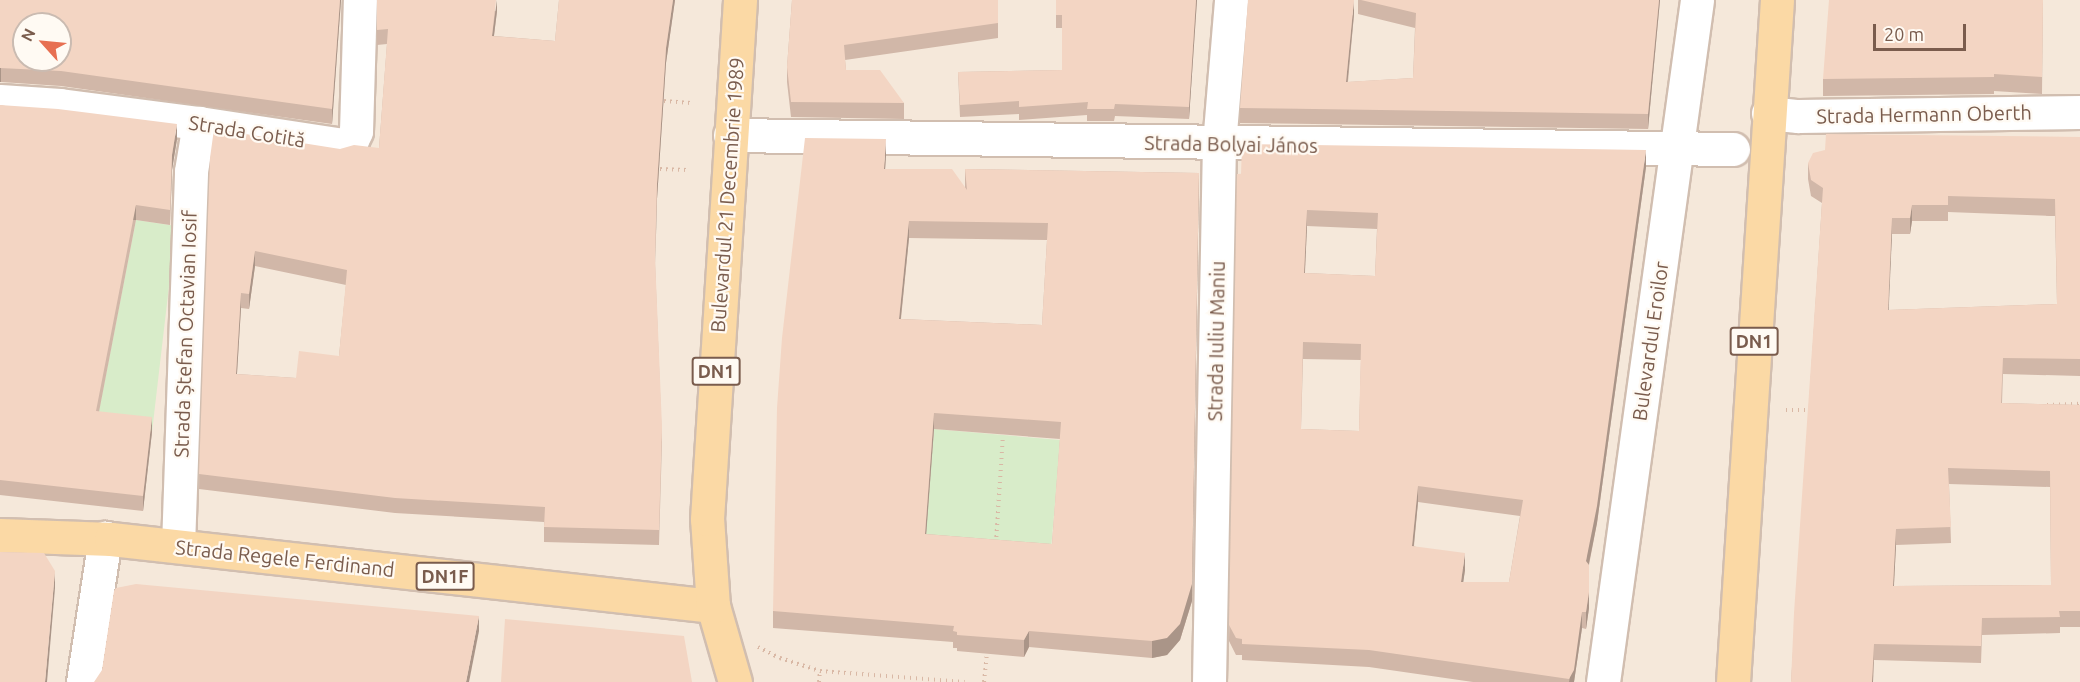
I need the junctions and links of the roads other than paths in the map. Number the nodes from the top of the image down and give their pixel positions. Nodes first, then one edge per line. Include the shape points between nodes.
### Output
1 (360, 0) edge
2 (740, 0) edge
3 (1231, 0) edge
4 (1698, 0) edge
5 (1777, 0) edge
6 (0, 101) edge
7 (2080, 112) edge
8 (1768, 113) junction
9 (199, 123) junction
10 (730, 135) junction
11 (1219, 144) junction
12 (1676, 149) junction
13 (1733, 149) dead end
14 (0, 535) edge
15 (105, 538) junction
16 (178, 546) junction
17 (713, 606) junction
18 (83, 682) edge
19 (735, 682) edge
20 (1209, 682) edge
21 (1603, 682) edge
22 (1733, 682) edge

1 - 9 street, Strada Cotită via 356,131 352,140 343,145
2 - 10 main road, Bulevardul 21 Decembrie 1989 / DN1
3 - 11 street, Strada Iuliu Maniu
4 - 12 street, Bulevardul Eroilor
5 - 8 main road, DN1
6 - 9 street, Strada Cotită
7 - 8 street, Strada Hermann Oberth via 1798,116
8 - 22 main road, DN1
9 - 16 street, Strada Ștefan Octavian Iosif via 191,171
10 - 11 street, Strada Bolyai János
10 - 17 main road, Bulevardul 21 Decembrie 1989 / DN1 via 707,519
11 - 12 street, Strada Bolyai János
11 - 20 street, Strada Iuliu Maniu
12 - 13 street, Strada Bolyai János
12 - 21 street, Bulevardul Eroilor
14 - 15 main road, Strada Regele Ferdinand / DN1F
15 - 16 main road, Strada Regele Ferdinand / DN1F
15 - 18 street
16 - 17 main road, Strada Regele Ferdinand / DN1F
17 - 19 main road, DN1

